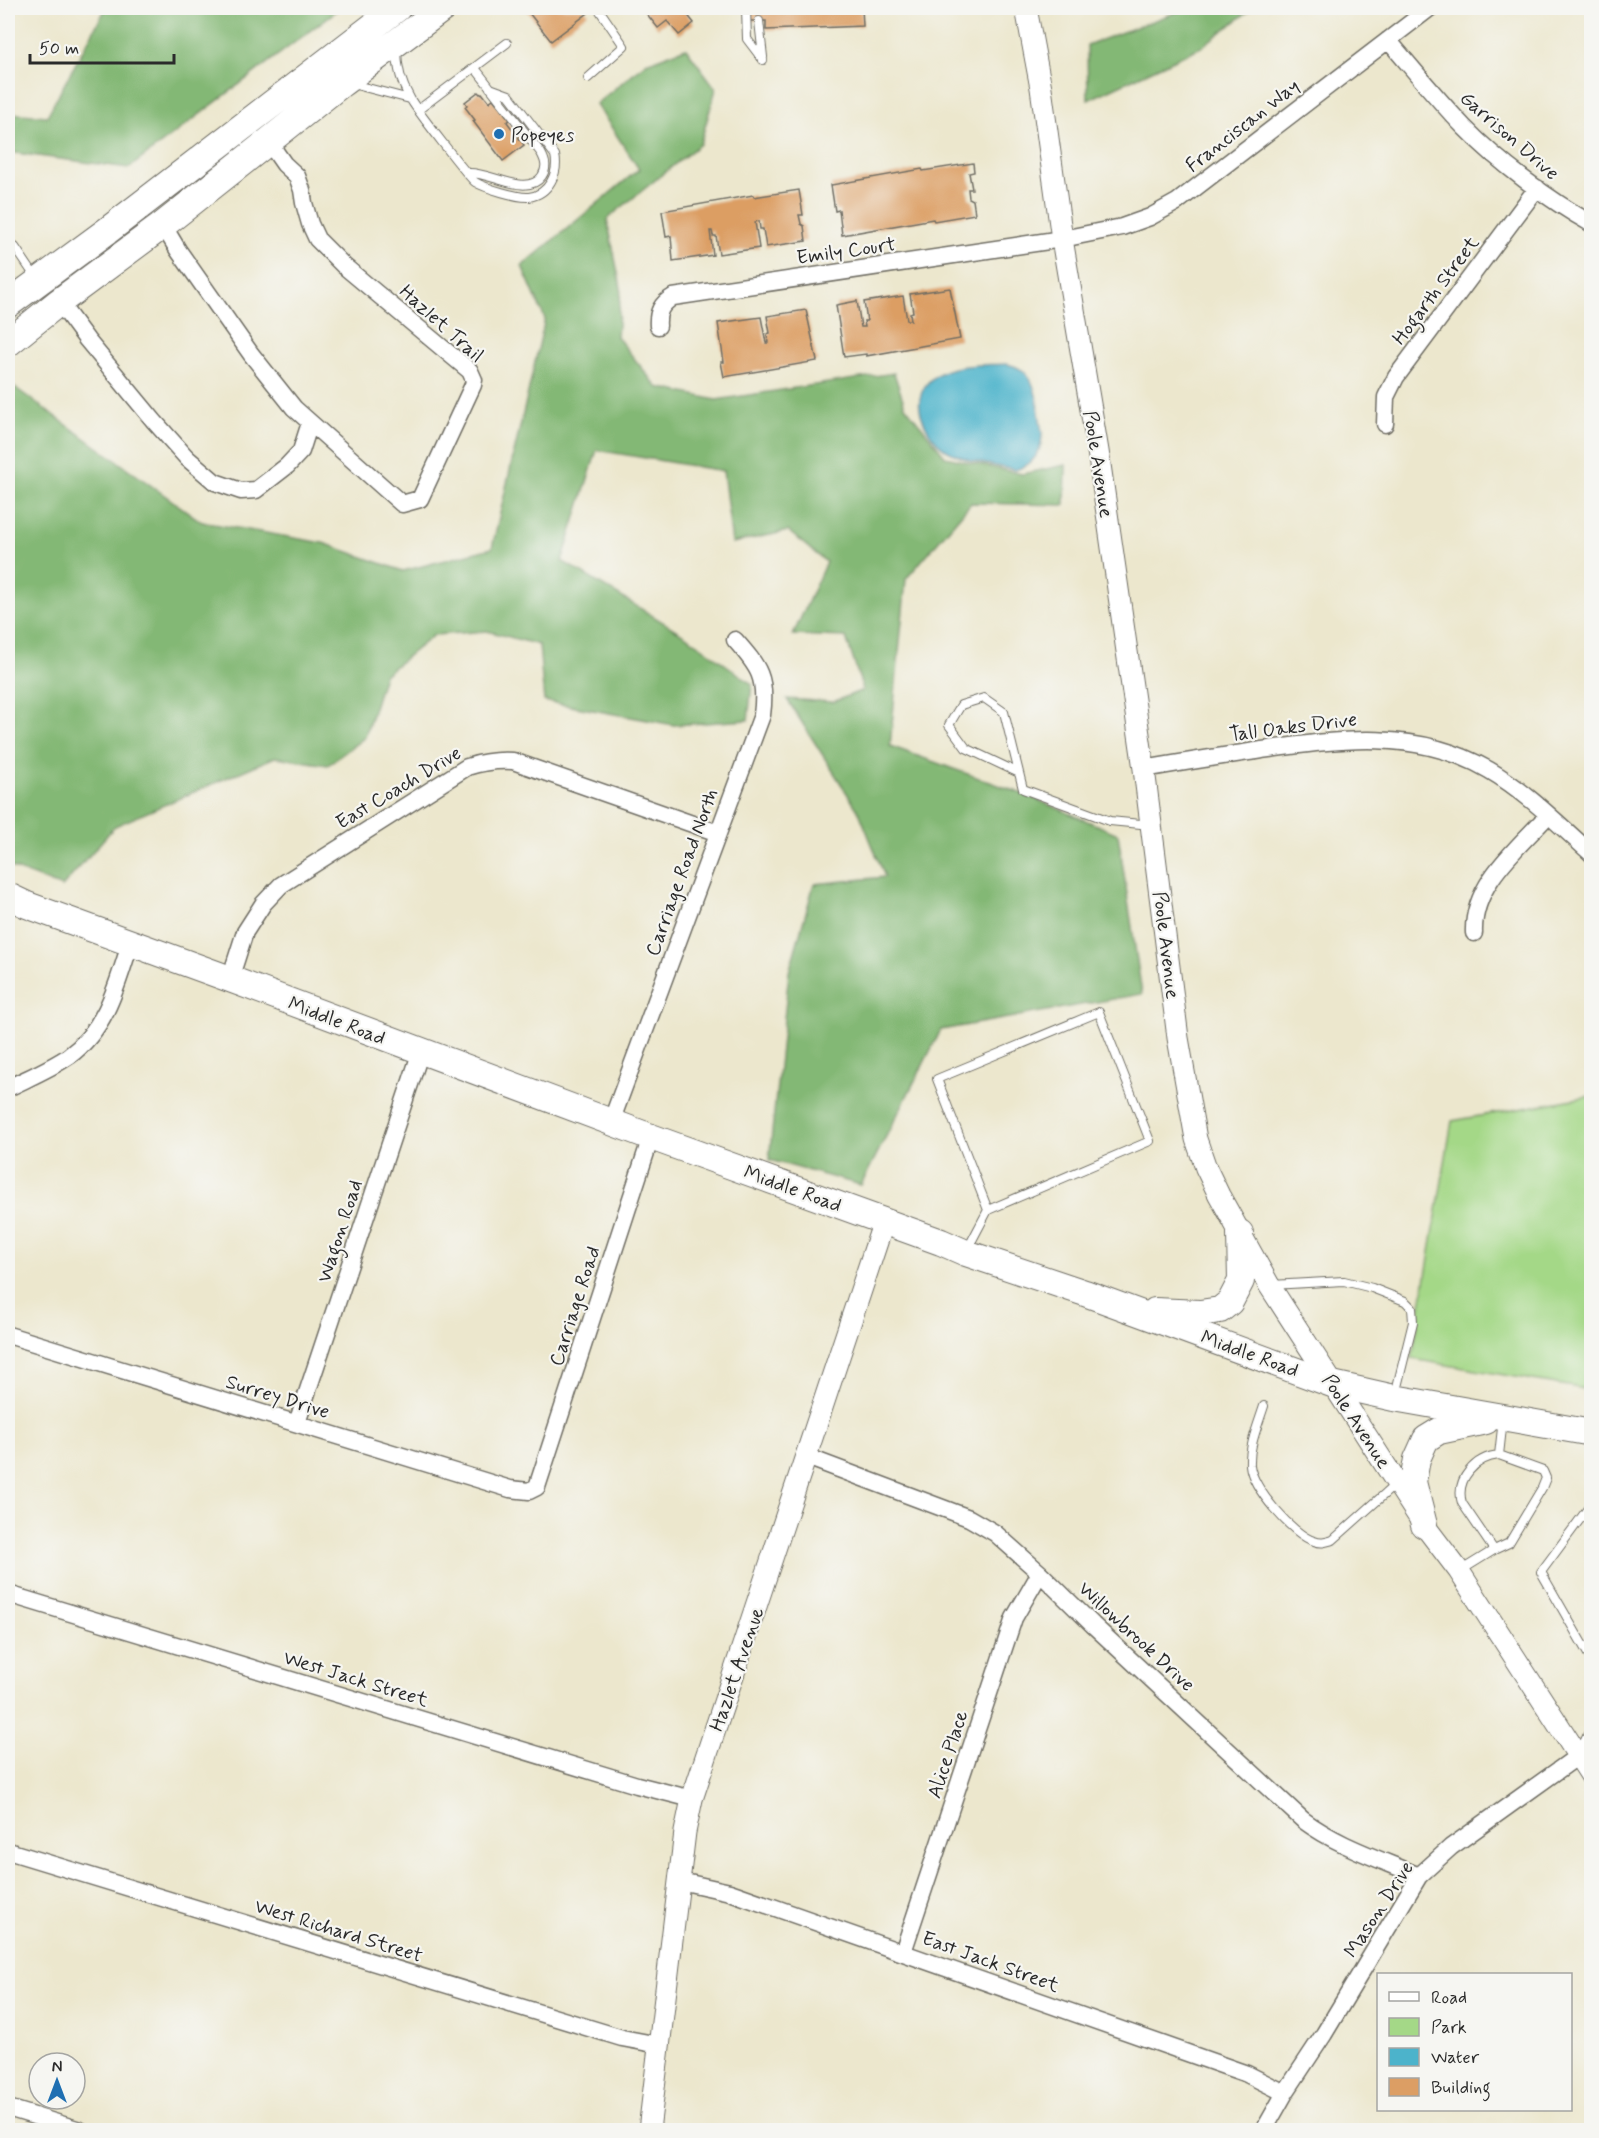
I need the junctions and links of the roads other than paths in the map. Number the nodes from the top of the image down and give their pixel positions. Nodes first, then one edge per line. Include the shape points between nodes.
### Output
1 (397, 8) edge
2 (443, 8) edge
3 (598, 8) edge
4 (746, 8) edge
5 (1026, 8) edge
6 (1430, 8) edge
7 (759, 21) dead end
8 (1388, 40) junction
9 (397, 42) junction
10 (507, 43) dead end
11 (474, 68) junction
12 (588, 78) dead end
13 (342, 82) junction
14 (410, 99) junction
15 (418, 110) junction
16 (268, 141) junction
17 (1538, 188) junction
18 (1592, 224) edge
19 (163, 225) junction
20 (1062, 239) junction
21 (8, 253) edge
22 (38, 281) junction
23 (59, 302) junction
24 (8, 304) edge
25 (658, 326) dead end
26 (8, 343) edge
27 (310, 423) junction
28 (1385, 424) dead end
29 (735, 640) dead end
30 (1144, 769) junction
31 (1019, 773) junction
32 (1548, 815) junction
33 (1152, 825) junction
34 (718, 833) junction
35 (1592, 854) edge
36 (8, 896) edge
37 (1474, 933) dead end
38 (130, 944) junction
39 (230, 979) junction
40 (421, 1051) junction
41 (8, 1088) edge
42 (611, 1122) junction
43 (651, 1137) junction
44 (988, 1210) junction
45 (884, 1221) junction
46 (1240, 1233) junction
47 (966, 1253) junction
48 (1269, 1285) junction
49 (1131, 1309) junction
50 (8, 1335) edge
51 (1332, 1384) junction
52 (1394, 1398) junction
53 (1264, 1406) dead end
54 (1503, 1418) junction
55 (297, 1423) junction
56 (1592, 1433) edge
57 (1499, 1455) junction
58 (807, 1457) junction
59 (1397, 1483) junction
60 (537, 1487) joint
61 (1592, 1503) edge
62 (1424, 1525) junction
63 (1494, 1550) junction
64 (1459, 1571) junction
65 (1040, 1573) junction
66 (8, 1594) edge
67 (1592, 1661) edge
68 (1592, 1726) edge
69 (1578, 1756) junction
70 (1592, 1777) edge
71 (692, 1799) junction
72 (8, 1851) edge
73 (1419, 1876) junction
74 (680, 1881) junction
75 (903, 1952) junction
76 (659, 2045) junction
77 (1285, 2093) junction
78 (8, 2108) edge
79 (80, 2130) edge
80 (650, 2130) edge
81 (1264, 2130) edge

1 - 22 highway
2 - 9 highway
3 - 12 lane via 624,46
4 - 7 lane via 747,39 763,60
5 - 20 street, Poole Avenue
6 - 8 street, Franciscan Way
8 - 17 street, Garrison Drive via 1465,128
8 - 20 street, Franciscan Way via 1177,202 1122,227
9 - 13 highway
9 - 14 lane via 397,66
10 - 11 lane
11 - 15 lane
11 - 15 lane via 542,153 545,171 539,180 523,185 468,173
13 - 14 lane
13 - 16 highway
14 - 15 lane
16 - 19 highway
16 - 27 street, Hazlet Trail via 297,176 317,239 470,371 474,380 420,499 402,504
17 - 18 street, Garrison Drive
17 - 28 street, Hogarth Street via 1396,377 1386,397
19 - 23 highway
19 - 27 street, Hazlet Trail via 251,354
20 - 25 street, Emily Court via 673,297 659,309
20 - 30 street, Poole Avenue via 1098,452
21 - 22 lane via 15,247
22 - 24 highway
23 - 26 highway
23 - 27 street via 154,421 215,482 241,491 256,490 301,451
29 - 34 street, Carriage Road North via 754,662 764,697 762,715
30 - 32 street, Tall Oaks Drive via 1328,740 1394,740 1447,751 1488,769
30 - 33 street, Poole Avenue
31 - 31 lane via 1004,712 984,698 961,705 949,725 966,748
31 - 33 lane via 1023,789 1110,821
32 - 35 street, Tall Oaks Drive
32 - 37 street via 1492,876 1478,902
33 - 46 street, Poole Avenue via 1178,1038 1194,1129 1206,1168
34 - 39 street, East Coach Drive via 513,761 479,763 281,885 245,932
34 - 42 street, Carriage Road North
36 - 38 main road, Middle Road
38 - 39 main road, Middle Road
38 - 41 street via 115,991 88,1039 48,1069
39 - 40 main road, Middle Road
40 - 42 main road, Middle Road
40 - 55 street, Wagon Road
42 - 43 main road, Middle Road
43 - 45 main road, Middle Road
43 - 60 street, Carriage Road
44 - 44 lane via 937,1078 1099,1012 1150,1142
44 - 47 lane
45 - 47 main road, Middle Road
45 - 58 street, Hazlet Avenue
46 - 48 street, Poole Avenue
46 - 49 main road via 1241,1281 1230,1302 1220,1310 1200,1313
47 - 49 main road, Middle Road
48 - 51 street, Poole Avenue
48 - 52 lane via 1344,1281 1405,1301 1412,1308 1413,1322
49 - 51 main road, Middle Road
50 - 55 street, Surrey Drive
51 - 52 main road, Middle Road
51 - 59 street, Poole Avenue
52 - 54 main road, Middle Road
53 - 59 lane via 1251,1448 1254,1482 1264,1498 1312,1541 1333,1540
54 - 56 main road, Middle Road
54 - 57 lane
54 - 62 main road via 1439,1431 1426,1439 1413,1482
55 - 60 street, Surrey Drive via 510,1489 530,1491
57 - 63 lane via 1490,1455 1470,1468 1460,1495
57 - 63 lane via 1543,1471 1546,1478 1509,1543
58 - 65 street, Willowbrook Drive via 969,1518 995,1533
58 - 71 street, Hazlet Avenue
59 - 62 street, Poole Avenue
61 - 67 lane via 1541,1572
62 - 64 street, Poole Avenue
63 - 64 lane
64 - 69 street, Poole Avenue
65 - 73 street, Willowbrook Drive via 1303,1820 1335,1841
65 - 75 street, Alice Place via 1014,1618
66 - 71 street, West Jack Street
68 - 69 lane
69 - 70 street, Poole Avenue
69 - 73 street, Mason Drive via 1451,1847
71 - 74 street, Hazlet Avenue
72 - 76 street, West Richard Street via 622,2038
73 - 77 street, Mason Drive
74 - 75 street, East Jack Street via 730,1892
74 - 76 street, Hazlet Avenue
75 - 77 street, East Jack Street via 1247,2074
76 - 80 street, Hazlet Avenue
77 - 81 street, Mason Drive
78 - 79 street

